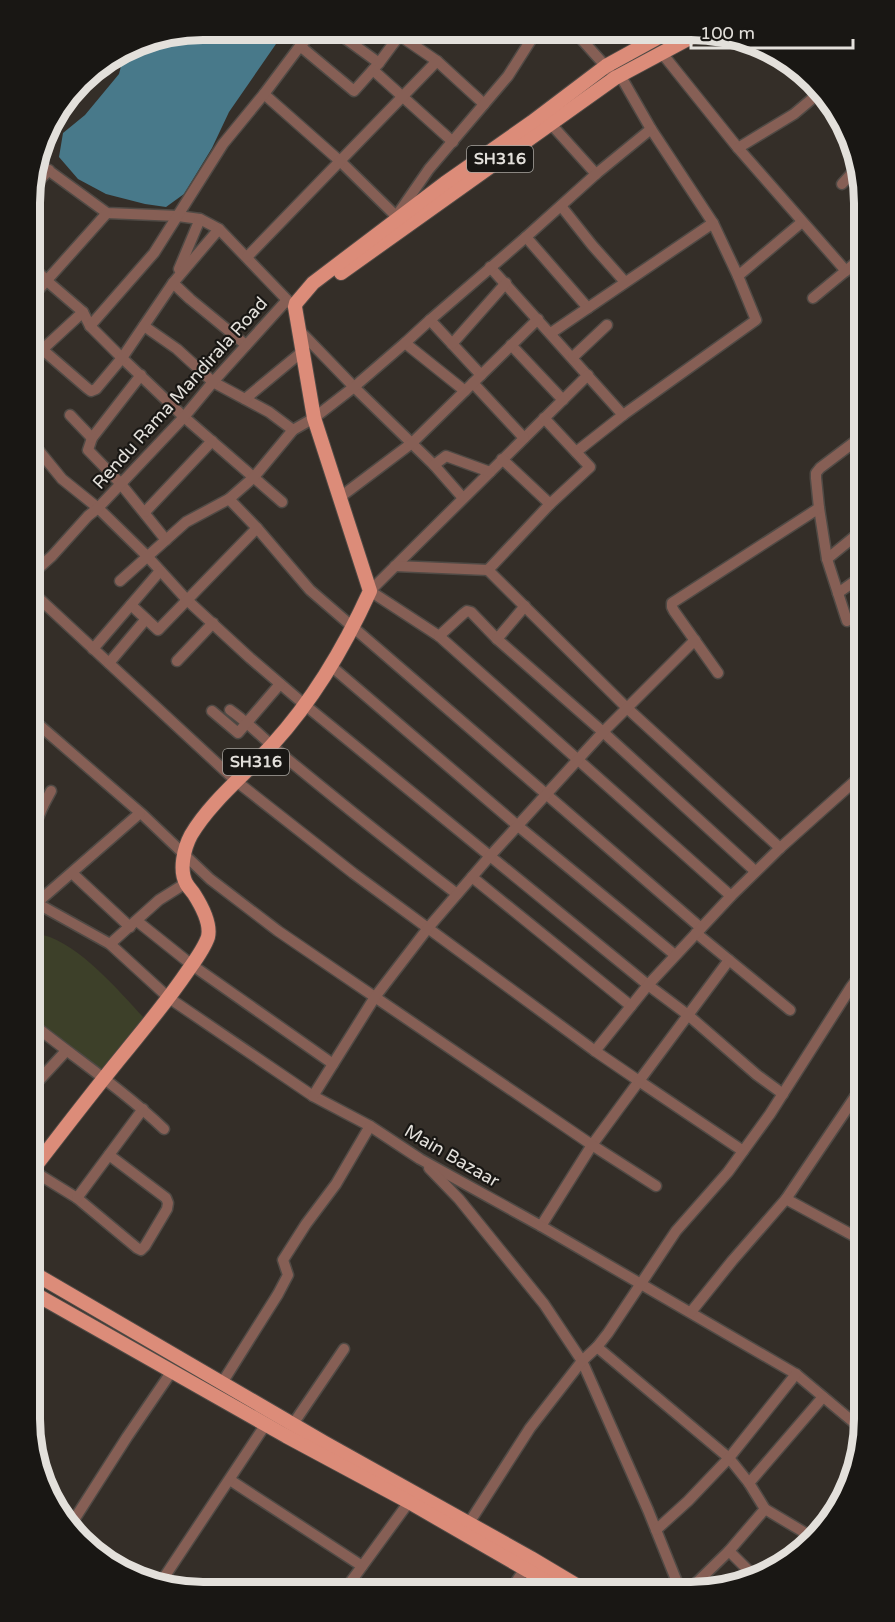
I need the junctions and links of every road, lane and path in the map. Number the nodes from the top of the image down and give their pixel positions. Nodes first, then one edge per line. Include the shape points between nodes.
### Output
1 (306, 40) edge
2 (346, 40) edge
3 (392, 40) edge
4 (406, 40) edge
5 (531, 40) edge
6 (582, 40) edge
7 (653, 40) edge
8 (685, 40) edge
9 (300, 46) junction
10 (661, 52) junction
11 (437, 61) junction
12 (376, 66) junction
13 (606, 66) junction
14 (617, 77) junction
15 (264, 94) junction
16 (403, 97) junction
17 (815, 97) edge
18 (484, 104) junction
19 (550, 123) junction
20 (651, 129) junction
21 (453, 142) junction
22 (738, 148) junction
23 (341, 162) junction
24 (45, 167) edge
25 (49, 170) junction
26 (596, 174) junction
27 (851, 174) edge
28 (43, 177) edge
29 (842, 184) dead end
30 (561, 206) junction
31 (107, 213) junction
32 (178, 216) junction
33 (200, 219) junction
34 (393, 221) junction
35 (802, 222) junction
36 (713, 223) junction
37 (219, 228) junction
38 (526, 237) junction
39 (247, 257) junction
40 (854, 264) edge
41 (490, 267) junction
42 (846, 271) junction
43 (40, 274) edge
44 (738, 276) junction
45 (47, 281) junction
46 (626, 282) junction
47 (172, 283) junction
48 (506, 283) junction
49 (40, 288) edge
50 (306, 292) junction
51 (813, 298) dead end
52 (291, 304) junction
53 (588, 308) junction
54 (83, 312) junction
55 (538, 319) junction
56 (430, 320) junction
57 (607, 325) dead end
58 (90, 326) junction
59 (144, 326) junction
60 (298, 328) junction
61 (551, 333) junction
62 (405, 343) junction
63 (452, 344) junction
64 (246, 345) junction
65 (511, 345) junction
66 (43, 350) junction
67 (303, 351) junction
68 (40, 352) edge
69 (573, 357) junction
70 (122, 358) junction
71 (141, 375) junction
72 (588, 375) junction
73 (213, 382) junction
74 (473, 383) junction
75 (354, 387) junction
76 (245, 399) junction
77 (563, 400) junction
78 (70, 415) dead end
79 (623, 415) junction
80 (184, 417) junction
81 (314, 418) junction
82 (544, 418) junction
83 (293, 430) junction
84 (92, 438) junction
85 (524, 438) junction
86 (212, 441) junction
87 (412, 443) junction
88 (854, 443) edge
89 (40, 452) edge
90 (576, 452) junction
91 (502, 459) junction
92 (434, 465) junction
93 (490, 472) junction
94 (254, 477) junction
95 (120, 483) junction
96 (339, 498) junction
97 (463, 498) junction
98 (229, 499) junction
99 (282, 502) dead end
100 (550, 504) junction
101 (98, 508) junction
102 (819, 508) junction
103 (145, 512) junction
104 (257, 528) junction
105 (854, 537) edge
106 (166, 540) junction
107 (147, 556) junction
108 (827, 559) junction
109 (395, 566) junction
110 (40, 567) edge
111 (488, 570) junction
112 (160, 571) junction
113 (120, 581) dead end
114 (854, 582) edge
115 (370, 591) junction
116 (838, 593) junction
117 (40, 599) edge
118 (187, 600) junction
119 (131, 604) junction
120 (525, 606) junction
121 (146, 619) junction
122 (847, 621) dead end
123 (213, 623) junction
124 (353, 628) junction
125 (439, 636) junction
126 (497, 639) junction
127 (695, 640) junction
128 (93, 649) junction
129 (177, 661) dead end
130 (109, 663) junction
131 (331, 666) junction
132 (718, 673) dead end
133 (280, 684) junction
134 (305, 705) junction
135 (627, 708) junction
136 (230, 710) dead end
137 (212, 711) dead end
138 (247, 723) junction
139 (40, 726) edge
140 (603, 732) junction
141 (272, 746) junction
142 (578, 759) junction
143 (236, 781) junction
144 (854, 782) edge
145 (51, 792) dead end
146 (547, 794) junction
147 (40, 804) edge
148 (43, 806) junction
149 (40, 813) edge
150 (140, 813) junction
151 (518, 826) junction
152 (780, 848) junction
153 (184, 855) junction
154 (490, 856) junction
155 (756, 871) junction
156 (72, 873) junction
157 (472, 878) junction
158 (186, 883) junction
159 (457, 894) junction
160 (731, 896) junction
161 (40, 898) edge
162 (40, 908) edge
163 (134, 924) junction
164 (428, 928) junction
165 (698, 930) junction
166 (110, 944) junction
167 (675, 955) junction
168 (729, 960) junction
169 (192, 965) junction
170 (648, 985) junction
171 (854, 985) edge
172 (169, 998) junction
173 (375, 998) junction
174 (631, 1006) junction
175 (790, 1010) dead end
176 (688, 1015) junction
177 (40, 1030) edge
178 (66, 1051) junction
179 (595, 1051) junction
180 (333, 1064) junction
181 (104, 1078) junction
182 (40, 1079) edge
183 (639, 1081) junction
184 (783, 1094) junction
185 (313, 1096) junction
186 (854, 1098) edge
187 (142, 1109) junction
188 (370, 1126) junction
189 (164, 1129) dead end
190 (591, 1145) junction
191 (743, 1151) junction
192 (109, 1155) junction
193 (420, 1159) junction
194 (40, 1160) edge
195 (40, 1176) edge
196 (656, 1186) dead end
197 (77, 1198) junction
198 (786, 1199) junction
199 (541, 1226) junction
200 (854, 1235) edge
201 (40, 1277) edge
202 (640, 1283) junction
203 (40, 1297) edge
204 (691, 1312) junction
205 (597, 1347) junction
206 (344, 1349) dead end
207 (582, 1361) junction
208 (172, 1371) junction
209 (796, 1374) junction
210 (222, 1383) junction
211 (823, 1397) junction
212 (854, 1423) edge
213 (266, 1424) junction
214 (290, 1430) junction
215 (729, 1458) junction
216 (230, 1480) junction
217 (749, 1483) junction
218 (409, 1502) junction
219 (765, 1509) junction
220 (75, 1518) edge
221 (469, 1523) junction
222 (656, 1530) junction
223 (807, 1534) edge
224 (729, 1551) junction
225 (529, 1563) junction
226 (362, 1566) junction
227 (749, 1571) edge
228 (165, 1577) edge
229 (698, 1581) edge
230 (350, 1582) edge
231 (517, 1582) edge
232 (553, 1582) edge
233 (568, 1582) edge
234 (677, 1582) edge

1 - 9 street
2 - 12 street
3 - 12 street
4 - 11 street
5 - 18 street
6 - 13 street
7 - 13 main road, SH316
8 - 10 main road, SH316
9 - 12 street via 354,91
9 - 15 street
10 - 14 main road, SH316
10 - 22 street
11 - 16 street
11 - 18 street
12 - 16 street
13 - 14 street
13 - 34 main road, SH316
14 - 19 main road, SH316
14 - 20 street
15 - 23 street
15 - 32 street via 223,144
16 - 21 street
16 - 23 street
17 - 22 street
18 - 21 street
19 - 26 street
19 - 50 main road, SH316 via 319,289
20 - 26 street
20 - 36 street
21 - 34 street
22 - 35 street
23 - 34 street
23 - 39 street
24 - 25 street
25 - 28 street
25 - 31 street
26 - 30 street
27 - 29 street
30 - 38 street
30 - 46 street
31 - 32 street
31 - 45 street
32 - 33 street
32 - 58 street via 154,253
33 - 37 street
33 - 47 street
34 - 50 main road, SH316 via 312,283
35 - 42 street
35 - 44 street
36 - 44 street
36 - 46 street
37 - 39 street
37 - 47 street
38 - 41 street
38 - 53 street
39 - 52 street
40 - 42 street
41 - 48 street
41 - 56 street
42 - 51 street
43 - 45 street
44 - 79 street via 756,320
45 - 49 street
45 - 54 street
46 - 53 street
47 - 59 street
47 - 64 street
48 - 55 street
48 - 63 street
50 - 52 main road, SH316
52 - 60 main road
52 - 64 street, Rendu Rama Mandirala Road
53 - 61 street
54 - 58 street
54 - 66 street
55 - 61 street
55 - 65 street
56 - 62 street
56 - 63 street
57 - 69 street
58 - 70 street
59 - 70 street
59 - 73 street
60 - 67 main road
60 - 75 street
61 - 69 street
62 - 74 street
62 - 75 street
63 - 74 street
64 - 73 street, Rendu Rama Mandirala Road
65 - 74 street
65 - 77 street
66 - 68 street
66 - 70 street via 92,391
67 - 76 street
67 - 81 main road
69 - 72 street
70 - 71 street
71 - 80 street
71 - 84 street
72 - 77 street
72 - 79 street
73 - 76 street
73 - 80 street, Rendu Rama Mandirala Road
74 - 85 street
74 - 87 street
75 - 81 street
75 - 87 street
76 - 83 street
77 - 82 street
78 - 84 street
79 - 90 street
80 - 86 street
80 - 95 street, Rendu Rama Mandirala Road
81 - 83 street
81 - 96 main road
82 - 85 street
82 - 90 street
83 - 94 street
84 - 95 street via 88,450
85 - 91 street
86 - 94 street
86 - 103 street
87 - 92 street
87 - 96 street
88 - 102 street via 818,471
89 - 101 street via 62,479
90 - 100 street via 590,467
91 - 93 street
91 - 100 street
92 - 93 street via 446,456
92 - 97 street
93 - 97 street
94 - 98 street
94 - 99 street
95 - 101 street, Rendu Rama Mandirala Road
95 - 103 street
96 - 115 main road
97 - 109 street
98 - 104 street
98 - 106 street via 186,522
100 - 111 street
101 - 107 street
101 - 110 street, Rendu Rama Mandirala Road
102 - 108 street
102 - 127 street via 672,603
103 - 106 street
104 - 118 street
104 - 124 street via 310,590
105 - 108 street
106 - 107 street
107 - 112 street
107 - 113 street
108 - 116 street
109 - 111 street
109 - 115 street
111 - 120 street
112 - 118 street
112 - 119 street
114 - 116 street
115 - 124 main road, SH316
115 - 125 street
116 - 122 street
117 - 128 street
118 - 121 street via 158,630
118 - 123 street
119 - 121 street
119 - 128 street
120 - 126 street
120 - 135 street
121 - 130 street
123 - 129 street
123 - 133 street
124 - 131 main road, SH316
124 - 146 street
125 - 126 street via 467,611
125 - 142 street
126 - 140 street
127 - 132 street
127 - 135 street
128 - 130 street
130 - 143 street
131 - 134 main road, SH316
131 - 151 street
133 - 134 street
133 - 138 street
134 - 141 main road, SH316
134 - 154 street
135 - 140 street
135 - 152 street
136 - 138 street
137 - 138 street via 238,733
138 - 141 street
139 - 150 street
140 - 142 street
140 - 155 street
141 - 143 main road, SH316
141 - 159 street
142 - 146 street
142 - 160 street
143 - 153 main road, SH316 via 191,836
143 - 164 street
144 - 152 street
145 - 148 street
146 - 151 street
146 - 165 street
147 - 148 street
148 - 149 street
150 - 153 street
150 - 156 street
151 - 154 street
151 - 167 street
152 - 155 street
153 - 158 main road, SH316
153 - 173 street via 278,931
154 - 157 street
154 - 170 street
155 - 160 street
156 - 161 street
156 - 163 street
157 - 159 street
157 - 174 street
158 - 163 street via 159,900
158 - 169 main road, SH316 via 202,909 208,929 208,937
159 - 164 street
160 - 165 street
162 - 166 street, Main Bazaar
163 - 166 street
163 - 169 street
164 - 173 street
164 - 179 street
165 - 167 street
165 - 168 street
166 - 172 street, Main Bazaar
167 - 170 street
168 - 175 street
168 - 176 street
169 - 172 main road, SH316
169 - 180 street
170 - 174 street
170 - 176 street
171 - 184 street
172 - 181 main road, SH316
172 - 185 street, Main Bazaar
173 - 180 street
173 - 190 street
174 - 179 street
176 - 183 street
176 - 184 street
177 - 178 street
178 - 181 street
178 - 182 street
179 - 183 street
180 - 185 street
181 - 187 street
181 - 194 main road, SH316
183 - 190 street
183 - 191 street
184 - 191 street
185 - 188 street, Main Bazaar
186 - 198 street
187 - 189 street
187 - 192 street
188 - 193 street, Main Bazaar
188 - 210 street via 336,1184 283,1260 288,1275
190 - 196 street
190 - 199 street
191 - 202 street via 676,1231
192 - 197 street
192 - 197 street via 166,1198 167,1209 146,1246 137,1248
193 - 199 street, Main Bazaar
193 - 207 street via 459,1199 544,1304
195 - 197 street
198 - 200 street
198 - 204 street
199 - 202 street, Main Bazaar
201 - 210 main road
202 - 204 street, Main Bazaar
202 - 205 street
203 - 208 main road
204 - 209 street, Main Bazaar
205 - 207 street
205 - 215 street
206 - 214 street
207 - 221 street via 530,1428
207 - 222 street
208 - 213 main road
208 - 220 street
209 - 211 street, Main Bazaar
209 - 215 street
210 - 214 main road
211 - 212 street, Main Bazaar
211 - 217 street
213 - 214 main road
213 - 216 street
214 - 218 main road
214 - 221 main road
215 - 217 street
215 - 222 street
216 - 226 street
216 - 228 street
217 - 219 street
218 - 225 main road
218 - 226 street
219 - 223 street
219 - 224 street
221 - 225 main road
222 - 234 street
224 - 227 street
224 - 229 street
225 - 231 street
225 - 232 main road
225 - 233 main road
226 - 230 street

